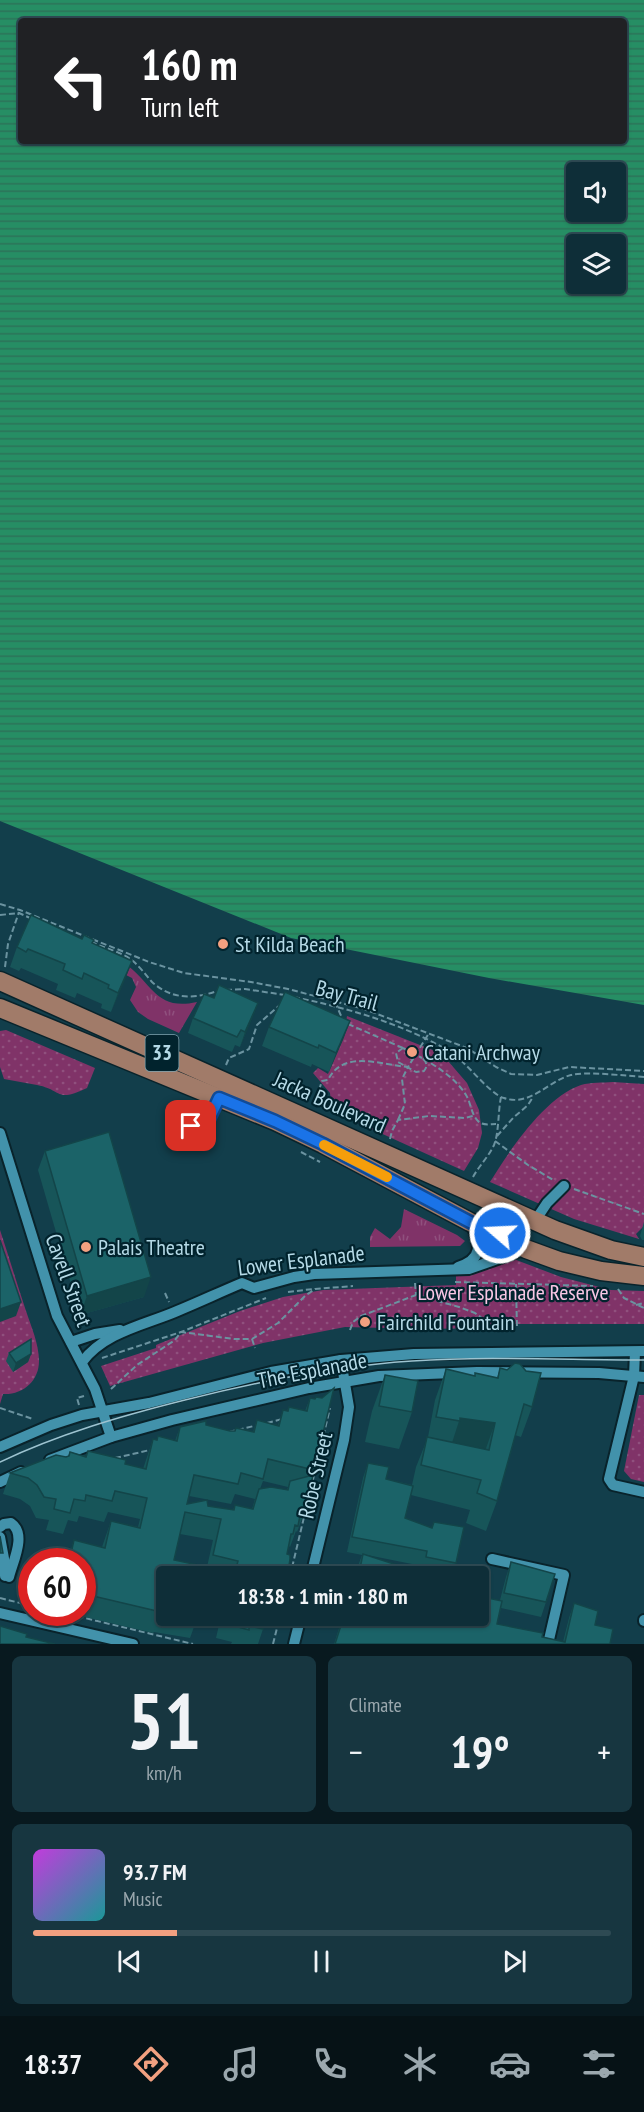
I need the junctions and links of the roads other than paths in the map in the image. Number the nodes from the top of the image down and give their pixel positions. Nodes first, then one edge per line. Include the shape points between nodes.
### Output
1 (4, 976) edge
2 (0, 1008) edge
3 (219, 1098) junction
4 (191, 1126) dead end
5 (0, 1133) edge
6 (564, 1185) dead end
7 (507, 1208) junction
8 (532, 1220) junction
9 (470, 1222) junction
10 (489, 1232) junction
11 (526, 1249) junction
12 (644, 1257) edge
13 (452, 1269) junction
14 (644, 1276) edge
15 (127, 1329) junction
16 (71, 1342) junction
17 (639, 1352) edge
18 (341, 1360) junction
19 (82, 1362) junction
20 (639, 1377) edge
21 (344, 1381) junction
22 (103, 1412) junction
23 (111, 1437) junction
24 (0, 1447) edge
25 (0, 1482) edge
26 (644, 1492) edge
27 (0, 1527) edge
28 (0, 1537) edge
29 (492, 1558) dead end
30 (312, 1566) edge
31 (0, 1613) edge
32 (298, 1626) edge
33 (91, 1639) edge
34 (134, 1644) edge
35 (294, 1644) edge
36 (548, 1644) edge

1 - 7 main road, Jacka Boulevard / 33
2 - 3 main road, Jacka Boulevard / 33
3 - 4 street via 209,1119
3 - 9 main road, Jacka Boulevard / 33 via 323,1144
5 - 16 street, Cavell Street via 52,1303
6 - 8 street
7 - 8 main road, Jacka Boulevard / 33
7 - 10 main road via 508,1228 501,1233
8 - 11 main road
8 - 12 main road, Jacka Boulevard / 33 via 589,1243
9 - 10 main road, Jacka Boulevard / 33
9 - 13 street via 478,1251 469,1262
10 - 11 main road, Jacka Boulevard / 33
11 - 13 street, Lower Esplanade via 477,1268
11 - 14 main road, Jacka Boulevard / 33 via 602,1271
13 - 15 street, Lower Esplanade via 314,1274 256,1288 242,1282
15 - 16 street, Lower Esplanade
15 - 19 street, Lower Esplanade via 102,1343
16 - 19 street, Cavell Street
17 - 18 street, The Esplanade via 414,1354
17 - 20 street
18 - 21 street, Robe Street
18 - 22 street, The Esplanade via 271,1372
19 - 22 street, Cavell Street
20 - 21 street, The Esplanade via 446,1372
20 - 26 street via 609,1479 613,1485
21 - 23 street, The Esplanade
21 - 30 street, Robe Street via 349,1407 344,1440
22 - 23 street, Cavell Street
22 - 24 street, The Esplanade via 67,1419
23 - 25 street, The Esplanade
27 - 28 street via 11,1523 18,1534 7,1576
29 - 36 street via 564,1575
31 - 33 street
32 - 35 street
33 - 34 street

